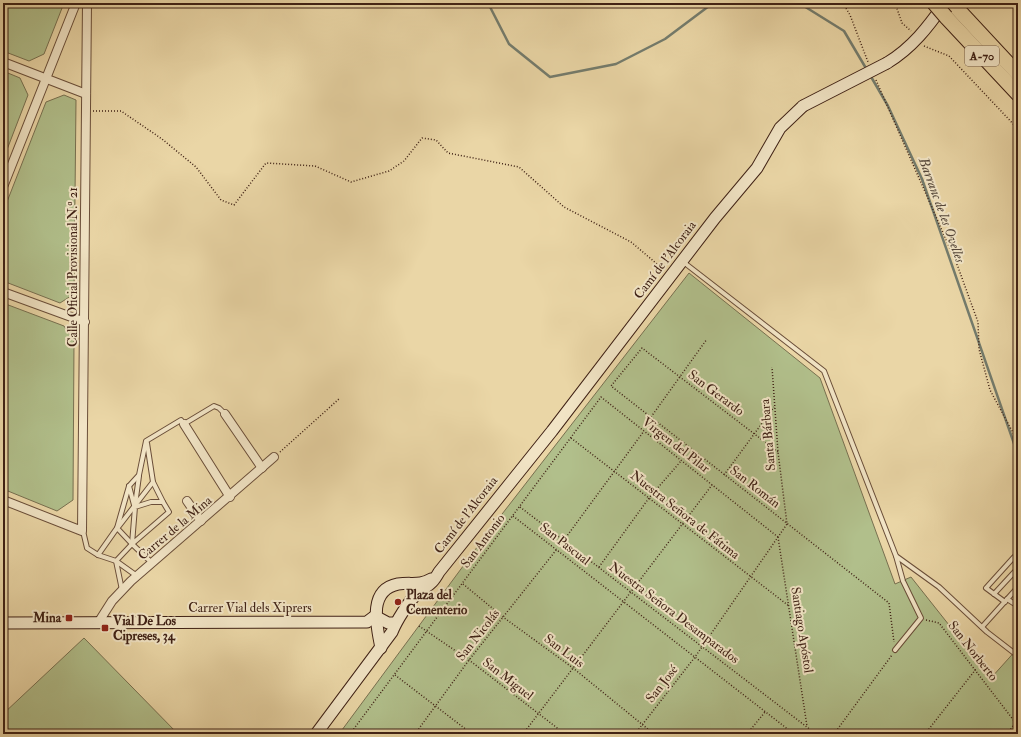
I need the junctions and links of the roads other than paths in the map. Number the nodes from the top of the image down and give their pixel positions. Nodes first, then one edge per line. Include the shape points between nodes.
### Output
1 (76, 3) edge
2 (87, 3) edge
3 (934, 3) edge
4 (950, 8) edge
5 (3, 62) edge
6 (1018, 74) edge
7 (45, 78) junction
8 (86, 94) junction
9 (1018, 94) edge
10 (3, 187) edge
11 (682, 261) junction
12 (3, 292) edge
13 (85, 322) junction
14 (225, 414) joint
15 (184, 424) junction
16 (146, 441) junction
17 (274, 457) road end
18 (262, 468) junction
19 (139, 476) junction
20 (153, 482) junction
21 (129, 486) junction
22 (230, 497) junction
23 (3, 500) edge
24 (187, 501) dead end
25 (163, 502) junction
26 (135, 507) junction
27 (201, 521) junction
28 (117, 528) junction
29 (82, 531) junction
30 (132, 544) junction
31 (98, 555) junction
32 (896, 556) junction
33 (1018, 559) edge
34 (116, 561) junction
35 (152, 563) junction
36 (1018, 568) edge
37 (439, 572) junction
38 (137, 576) junction
39 (408, 583) junction
40 (1018, 587) edge
41 (122, 590) junction
42 (1013, 592) junction
43 (417, 593) junction
44 (994, 594) junction
45 (1018, 596) edge
46 (1006, 601) junction
47 (1018, 606) edge
48 (375, 616) junction
49 (3, 623) edge
50 (98, 623) junction
51 (395, 623) junction
52 (982, 627) junction
53 (381, 648) junction
54 (895, 650) road end
55 (1018, 656) edge
56 (316, 734) edge

1 - 7 street
2 - 8 street, Calle Oficial Provisional N.º 21
3 - 4 highway, A-70, bridge
4 - 6 highway, A-70
4 - 9 highway, A-70
4 - 11 street, Camí de l'Alcoraia, bridge via 902,54 803,106 780,128 757,168
5 - 7 street
7 - 8 street
7 - 10 street
8 - 13 street, Calle Oficial Provisional N.º 21
11 - 32 lane via 824,372
11 - 37 street, Camí de l'Alcoraia via 552,431
12 - 13 street
13 - 29 street, Calle Oficial Provisional N.º 21
14 - 15 lane via 214,406
14 - 18 street
15 - 16 lane via 181,420
15 - 22 street
16 - 19 lane
16 - 20 lane
17 - 18 street, Carrer de la Mina
18 - 22 street, Carrer de la Mina
19 - 21 lane
19 - 26 lane
20 - 25 lane
20 - 26 lane
21 - 26 lane
21 - 28 lane
22 - 27 street, Carrer de la Mina
23 - 29 street
24 - 27 street
25 - 26 lane via 151,502
25 - 30 lane via 169,512
26 - 28 lane
26 - 30 lane
27 - 35 street, Carrer de la Mina
28 - 30 lane
28 - 31 lane
29 - 31 lane via 87,548
30 - 34 lane
30 - 35 lane
31 - 34 lane
32 - 52 lane via 939,587
32 - 54 lane via 921,618
33 - 44 lane via 1014,557 986,588
34 - 38 lane
34 - 41 lane
35 - 38 street, Carrer de la Mina
36 - 44 lane
37 - 39 street via 423,584
37 - 43 street via 429,586
38 - 41 street, Carrer de la Mina
39 - 43 street
39 - 48 street via 397,584 387,590 380,598
40 - 42 lane
41 - 50 street, Carrer de la Mina via 106,608
42 - 45 lane
42 - 46 lane
43 - 51 street
44 - 46 lane
46 - 47 lane
46 - 52 lane
48 - 50 street, Carrer Vial dels Xiprers via 367,622
48 - 51 street via 388,623
48 - 53 street
49 - 50 street, Carrer Vial dels Xiprers
51 - 53 street
52 - 55 lane
53 - 56 street

